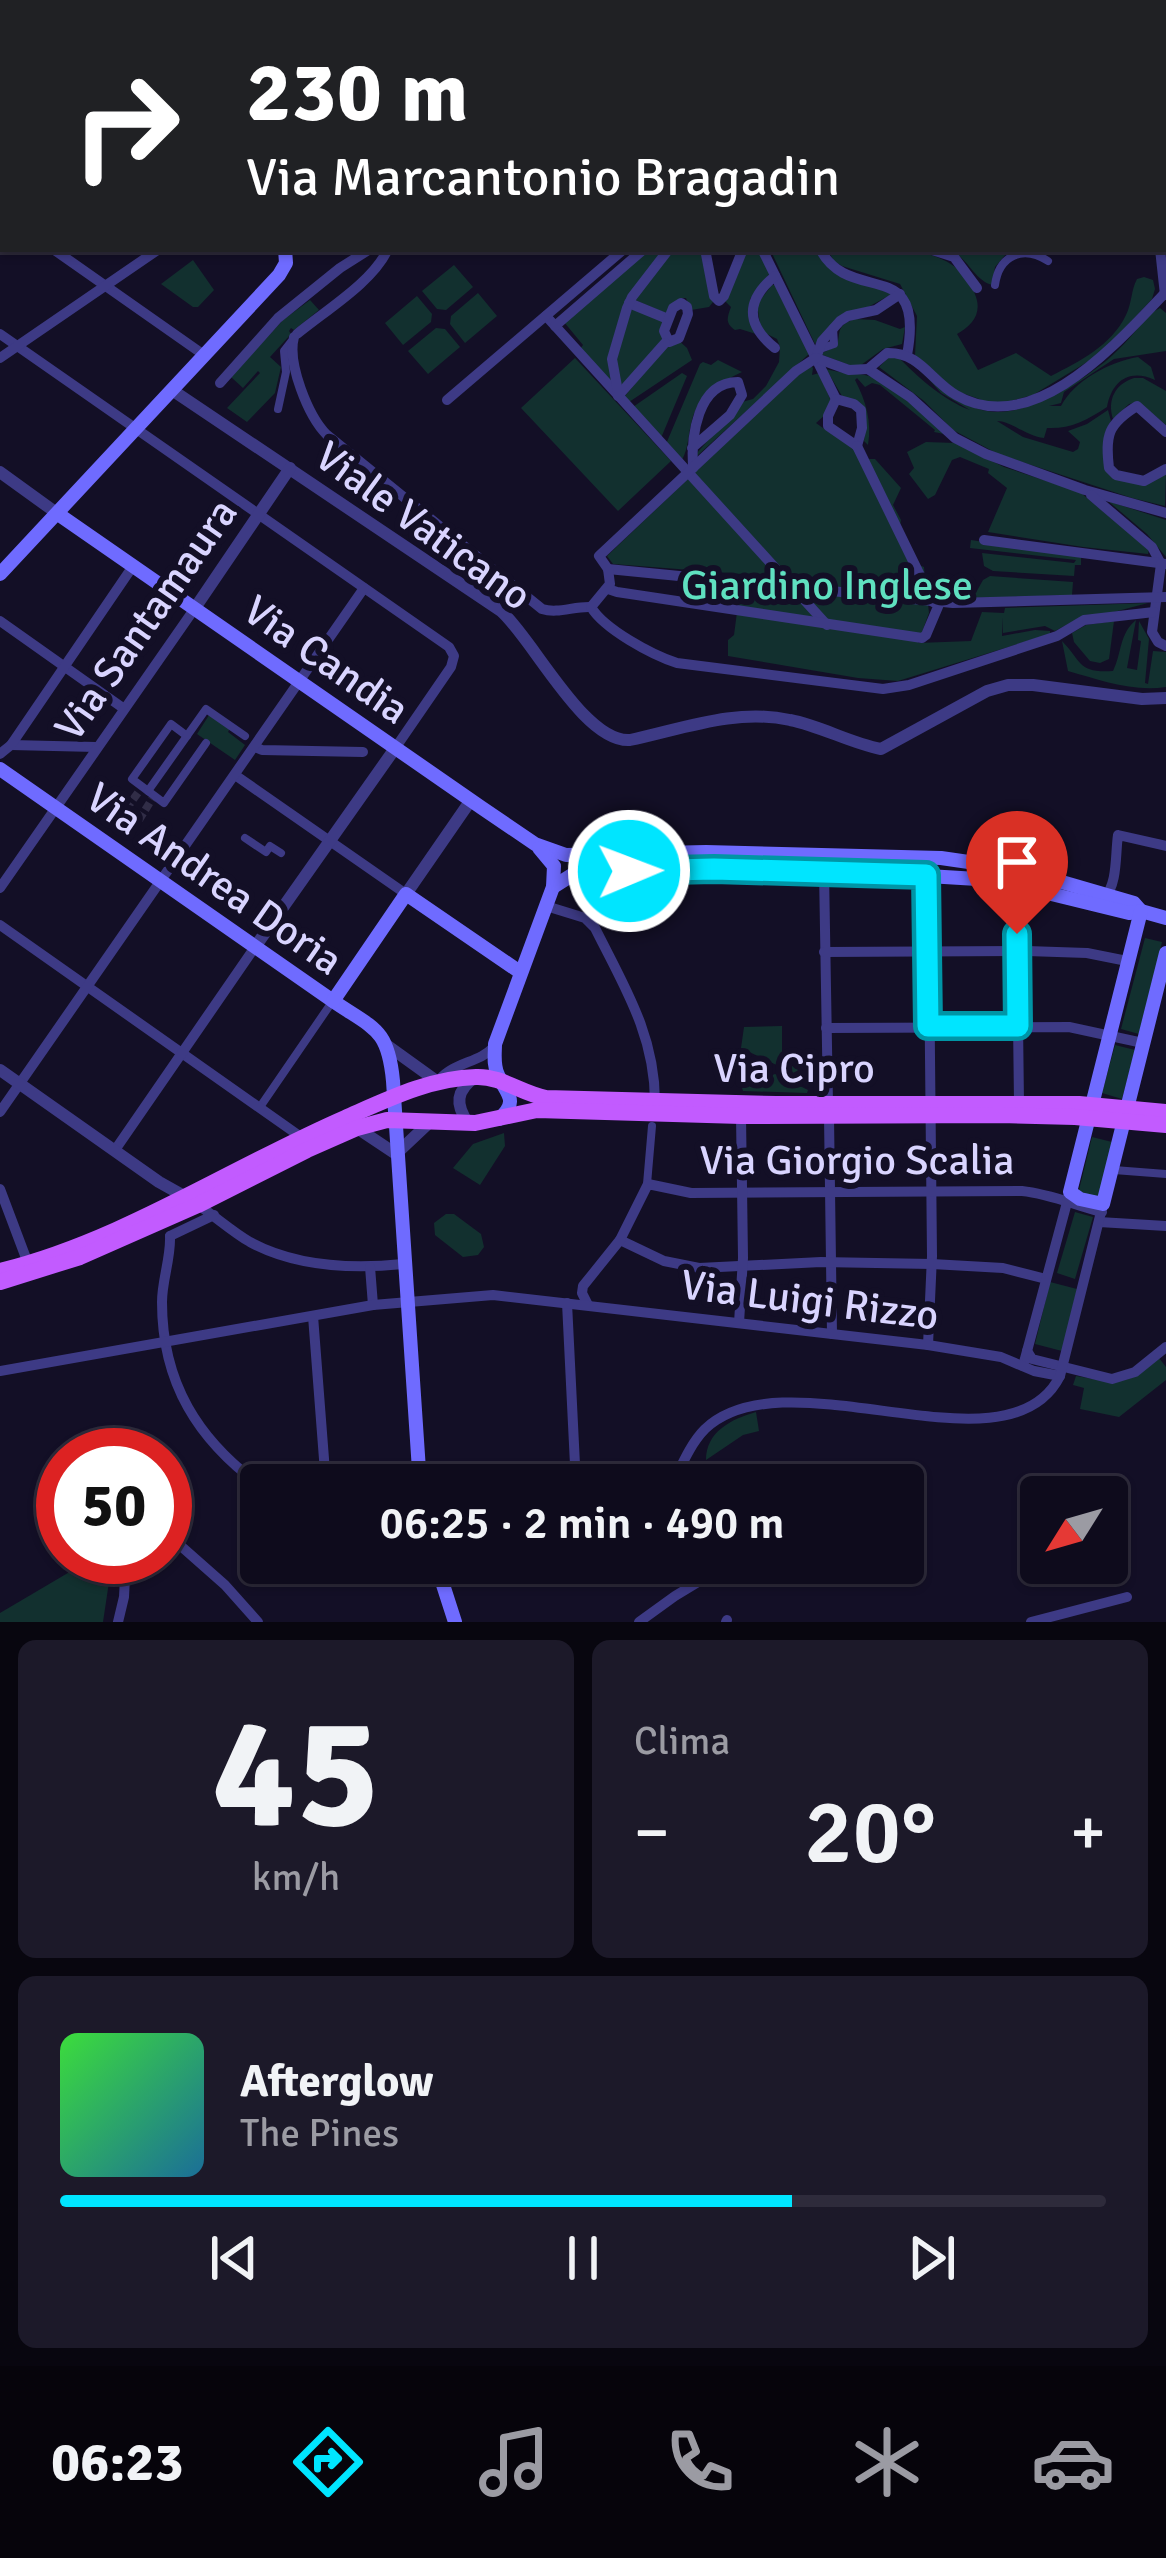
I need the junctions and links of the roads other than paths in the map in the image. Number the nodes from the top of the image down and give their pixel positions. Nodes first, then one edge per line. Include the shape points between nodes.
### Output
1 (56, 252) edge
2 (155, 252) edge
3 (285, 252) edge
4 (365, 252) edge
5 (387, 252) edge
6 (621, 252) edge
7 (640, 252) edge
8 (667, 252) edge
9 (706, 252) edge
10 (742, 252) edge
11 (763, 252) edge
12 (822, 252) edge
13 (938, 252) edge
14 (1010, 252) edge
15 (1160, 252) edge
16 (1048, 260) dead end
17 (775, 276) junction
18 (995, 285) dead end
19 (105, 287) junction
20 (977, 288) dead end
21 (900, 294) junction
22 (1165, 295) edge
23 (629, 303) junction
24 (668, 319) dead end
25 (550, 321) junction
26 (0, 334) edge
27 (294, 338) junction
28 (665, 343) dead end
29 (18, 346) junction
30 (775, 349) dead end
31 (817, 354) junction
32 (205, 355) junction
33 (908, 355) junction
34 (0, 358) edge
35 (868, 369) junction
36 (220, 383) dead end
37 (172, 390) junction
38 (618, 396) junction
39 (836, 399) junction
40 (447, 400) dead end
41 (278, 409) dead end
42 (134, 430) junction
43 (1166, 432) edge
44 (856, 446) junction
45 (689, 461) junction
46 (290, 468) junction
47 (1166, 469) edge
48 (0, 472) edge
49 (1085, 490) junction
50 (1166, 513) edge
51 (58, 514) junction
52 (258, 514) junction
53 (984, 540) dead end
54 (1163, 564) edge
55 (134, 566) junction
56 (608, 569) junction
57 (0, 574) edge
58 (364, 588) junction
59 (608, 589) junction
60 (736, 589) dead end
61 (794, 590) junction
62 (632, 595) junction
63 (1161, 597) edge
64 (937, 602) junction
65 (591, 607) junction
66 (195, 608) junction
67 (1154, 612) junction
68 (0, 621) edge
69 (826, 625) junction
70 (1166, 646) edge
71 (63, 666) junction
72 (300, 680) junction
73 (1166, 698) edge
74 (123, 708) junction
75 (370, 729) junction
76 (188, 734) junction
77 (245, 736) dead end
78 (11, 745) junction
79 (96, 747) junction
80 (255, 747) junction
81 (396, 747) junction
82 (363, 752) junction
83 (0, 754) edge
84 (0, 770) edge
85 (378, 772) junction
86 (235, 776) junction
87 (147, 793) junction
88 (471, 800) junction
89 (55, 807) junction
90 (245, 838) dead end
91 (329, 841) junction
92 (535, 844) junction
93 (1166, 846) edge
94 (281, 853) dead end
95 (626, 854) junction
96 (928, 858) junction
97 (629, 871) junction
98 (824, 871) junction
99 (926, 875) junction
100 (161, 881) junction
101 (553, 887) junction
102 (1025, 887) junction
103 (0, 888) edge
104 (406, 894) junction
105 (1103, 900) junction
106 (546, 906) junction
107 (1142, 911) junction
108 (1166, 917) edge
109 (0, 926) edge
110 (255, 946) junction
111 (927, 949) junction
112 (1017, 950) junction
113 (824, 952) junction
114 (1166, 953) edge
115 (1127, 961) junction
116 (520, 972) junction
117 (88, 986) junction
118 (333, 1000) junction
119 (928, 1026) junction
120 (1018, 1026) junction
121 (826, 1028) junction
122 (1108, 1036) junction
123 (1143, 1043) junction
124 (495, 1044) junction
125 (388, 1046) junction
126 (184, 1052) junction
127 (0, 1070) edge
128 (476, 1077) junction
129 (501, 1080) junction
130 (438, 1082) junction
131 (20, 1084) junction
132 (393, 1099) junction
133 (655, 1102) junction
134 (1019, 1103) junction
135 (260, 1107) junction
136 (929, 1109) junction
137 (829, 1110) junction
138 (0, 1112) edge
139 (1089, 1112) junction
140 (1166, 1112) edge
141 (1125, 1115) junction
142 (741, 1117) junction
143 (394, 1120) junction
144 (499, 1120) junction
145 (431, 1121) junction
146 (468, 1123) junction
147 (1166, 1125) edge
148 (652, 1126) dead end
149 (357, 1128) junction
150 (301, 1137) junction
151 (115, 1150) junction
152 (396, 1154) junction
153 (1112, 1170) junction
154 (1166, 1174) edge
155 (647, 1184) junction
156 (0, 1189) edge
157 (931, 1190) junction
158 (742, 1191) junction
159 (830, 1191) junction
160 (1068, 1196) junction
161 (198, 1205) junction
162 (1101, 1213) junction
163 (163, 1222) junction
164 (1166, 1226) edge
165 (620, 1240) junction
166 (832, 1262) junction
167 (403, 1264) junction
168 (743, 1264) junction
169 (932, 1264) junction
170 (370, 1267) junction
171 (30, 1269) junction
172 (0, 1270) edge
173 (1046, 1279) junction
174 (0, 1282) edge
175 (406, 1302) junction
176 (564, 1302) junction
177 (373, 1305) junction
178 (595, 1306) junction
179 (313, 1316) junction
180 (739, 1323) junction
181 (832, 1334) junction
182 (165, 1342) junction
183 (928, 1345) junction
184 (1166, 1347) edge
185 (1027, 1352) junction
186 (1017, 1363) junction
187 (0, 1371) edge
188 (1061, 1372) junction
189 (324, 1464) edge
190 (418, 1464) edge
191 (575, 1464) edge
192 (684, 1464) edge
193 (240, 1469) edge
194 (192, 1556) edge
195 (125, 1584) edge
196 (443, 1584) edge
197 (694, 1584) edge
198 (1127, 1597) dead end
199 (118, 1622) edge
200 (258, 1622) edge
201 (455, 1622) edge
202 (639, 1622) edge
203 (1031, 1622) edge

1 - 19 street
2 - 19 street
3 - 32 main road via 282,271
4 - 36 street via 278,318
5 - 27 street
6 - 25 street
7 - 25 street
8 - 23 street
9 - 10 street via 720,301
11 - 17 street
12 - 21 street via 841,273
13 - 20 street via 954,257
14 - 16 street
14 - 18 street
15 - 22 street
17 - 30 street via 753,307 757,329
17 - 31 street
19 - 29 street
19 - 32 street
21 - 31 street via 843,319
21 - 33 street via 911,324
22 - 33 street via 1094,364 1012,407 953,394
23 - 24 street
23 - 38 street via 612,359
25 - 38 street
25 - 40 street
26 - 29 street
27 - 41 street via 284,351
27 - 65 street via 298,379 332,439 542,609
28 - 38 street
29 - 34 street
29 - 42 street
31 - 35 street via 849,370
31 - 39 street
31 - 45 street
32 - 37 main road
33 - 35 street via 887,353
35 - 49 street via 968,446
37 - 42 main road
37 - 46 street, Viale Vaticano
38 - 45 street
39 - 44 street via 828,426
39 - 44 street via 861,410
42 - 51 main road
42 - 52 street
43 - 47 street via 1137,406 1106,440 1116,475 1144,481
44 - 64 street
45 - 45 street via 704,404 730,381 740,384 730,416
45 - 56 street via 599,556
45 - 61 street
46 - 52 street, Via Santamaura
46 - 73 street, Viale Vaticano via 504,613 558,686 617,740 758,716 881,748 1008,685
48 - 51 street
49 - 50 street
49 - 54 street
51 - 55 main road, Via Candia
51 - 57 main road
52 - 58 street
52 - 66 street, Via Santamaura
53 - 54 street
54 - 63 street
55 - 66 main road, Via Candia
55 - 71 street
56 - 59 street
56 - 61 street
58 - 72 street
58 - 81 street via 454,656
59 - 62 street
59 - 65 street
60 - 62 street via 649,580
61 - 64 street
61 - 69 street
62 - 69 street
63 - 64 street
63 - 67 street
64 - 69 street via 922,638
65 - 67 street via 601,621 677,663 883,689 1057,636 1084,620
66 - 72 main road, Via Candia
66 - 74 street, Via Santamaura
67 - 70 street via 1152,635
68 - 71 street
71 - 74 street
71 - 78 street
72 - 75 main road, Via Candia
72 - 80 street
74 - 79 street, Via Santamaura
75 - 81 main road, Via Candia
75 - 82 street
76 - 77 street via 206,709
76 - 87 street
76 - 87 street via 171,724 132,779
76 - 87 street via 207,745 164,803
78 - 79 street
78 - 83 street
79 - 89 street, Via Santamaura
80 - 82 street
80 - 86 street
81 - 85 street
81 - 88 main road, Via Candia
82 - 85 street
84 - 89 main road, Via Andrea Doria
85 - 91 street
86 - 91 street
86 - 100 street
88 - 92 main road, Via Candia
88 - 104 street
89 - 100 main road, Via Andrea Doria
89 - 103 street, Via Santamaura
90 - 94 street
91 - 104 street
91 - 110 street
92 - 95 main road, Via Candia via 561,854
92 - 101 main road via 554,866
93 - 105 street via 1118,835
95 - 96 main road
95 - 97 street
96 - 99 street
96 - 105 main road via 997,865
97 - 98 main road
97 - 101 main road via 580,873
98 - 99 main road
98 - 113 street
99 - 102 main road
99 - 111 street
100 - 110 main road, Via Andrea Doria
100 - 117 street
101 - 106 main road
102 - 105 main road
102 - 112 street
104 - 116 main road
104 - 118 main road
105 - 107 main road
106 - 116 main road
106 - 133 street via 592,924 649,1042
107 - 108 main road
107 - 115 main road
109 - 117 street
110 - 118 main road, Via Andrea Doria
110 - 126 street
111 - 112 street
111 - 113 street
111 - 119 street
112 - 115 street
112 - 120 street
113 - 121 street
114 - 123 main road
115 - 122 main road
116 - 124 main road
117 - 126 street
117 - 131 street
118 - 125 main road, Via Andrea Doria
118 - 135 street
119 - 120 street
119 - 121 street
119 - 136 street
120 - 122 street
120 - 134 street
121 - 137 street
122 - 123 street
122 - 139 main road
123 - 141 main road
124 - 129 main road
124 - 130 street
125 - 130 street
125 - 132 main road
126 - 135 street
126 - 151 street
127 - 131 street
128 - 129 main road
128 - 130 main road
128 - 146 street via 458,1095
129 - 133 main road, Via Cipro via 546,1098
129 - 144 main road via 511,1103
130 - 132 main road
131 - 138 street
131 - 151 street
132 - 143 main road
132 - 150 main road
133 - 137 main road, Via Cipro
134 - 136 main road, Via Cipro
134 - 139 main road, Via Cipro
135 - 150 street
136 - 137 main road, Via Cipro
136 - 139 main road, Via Cipro
136 - 157 street
137 - 142 main road, Via Cipro
137 - 159 street
139 - 141 main road
139 - 160 main road
140 - 141 main road
141 - 147 main road
141 - 153 main road
142 - 144 main road, Via Cipro via 536,1110
142 - 158 street
143 - 145 main road
143 - 149 main road
143 - 152 main road
144 - 146 main road
145 - 146 main road
145 - 152 street
148 - 155 street
149 - 152 street
149 - 161 main road
150 - 161 main road
151 - 161 street
152 - 167 main road
153 - 154 street
153 - 162 main road
155 - 158 street, Via Giorgio Scalia
155 - 165 street
156 - 171 street
157 - 159 street, Via Giorgio Scalia
157 - 160 street, Via Giorgio Scalia
157 - 169 street
158 - 159 street, Via Giorgio Scalia
158 - 168 street
159 - 166 street
160 - 162 main road
160 - 173 street
161 - 163 main road
161 - 163 street
161 - 170 street via 273,1252
162 - 164 street
162 - 188 street
163 - 171 main road via 94,1238
163 - 182 street
165 - 168 street via 688,1268
165 - 178 street via 584,1285
166 - 168 street
166 - 169 street
166 - 181 street
167 - 170 street
167 - 175 main road
168 - 180 street
169 - 173 street
169 - 183 street
170 - 177 street
171 - 172 main road
171 - 174 main road
173 - 185 street
175 - 176 street via 493,1295
175 - 177 street
175 - 190 main road
176 - 178 street, Via Luigi Rizzo
176 - 191 street
177 - 179 street
178 - 180 street, Via Luigi Rizzo
179 - 182 street
179 - 189 street
180 - 181 street, Via Luigi Rizzo
181 - 183 street, Via Luigi Rizzo
182 - 187 street
182 - 193 street via 194,1420
183 - 186 street, Via Luigi Rizzo
184 - 188 street via 1116,1379
185 - 186 street
185 - 188 street
186 - 188 street, Via Luigi Rizzo
188 - 192 street via 1040,1403 1004,1416 793,1402 733,1412 700,1435
194 - 200 street
195 - 199 street
196 - 201 main road
197 - 202 street
198 - 203 street

